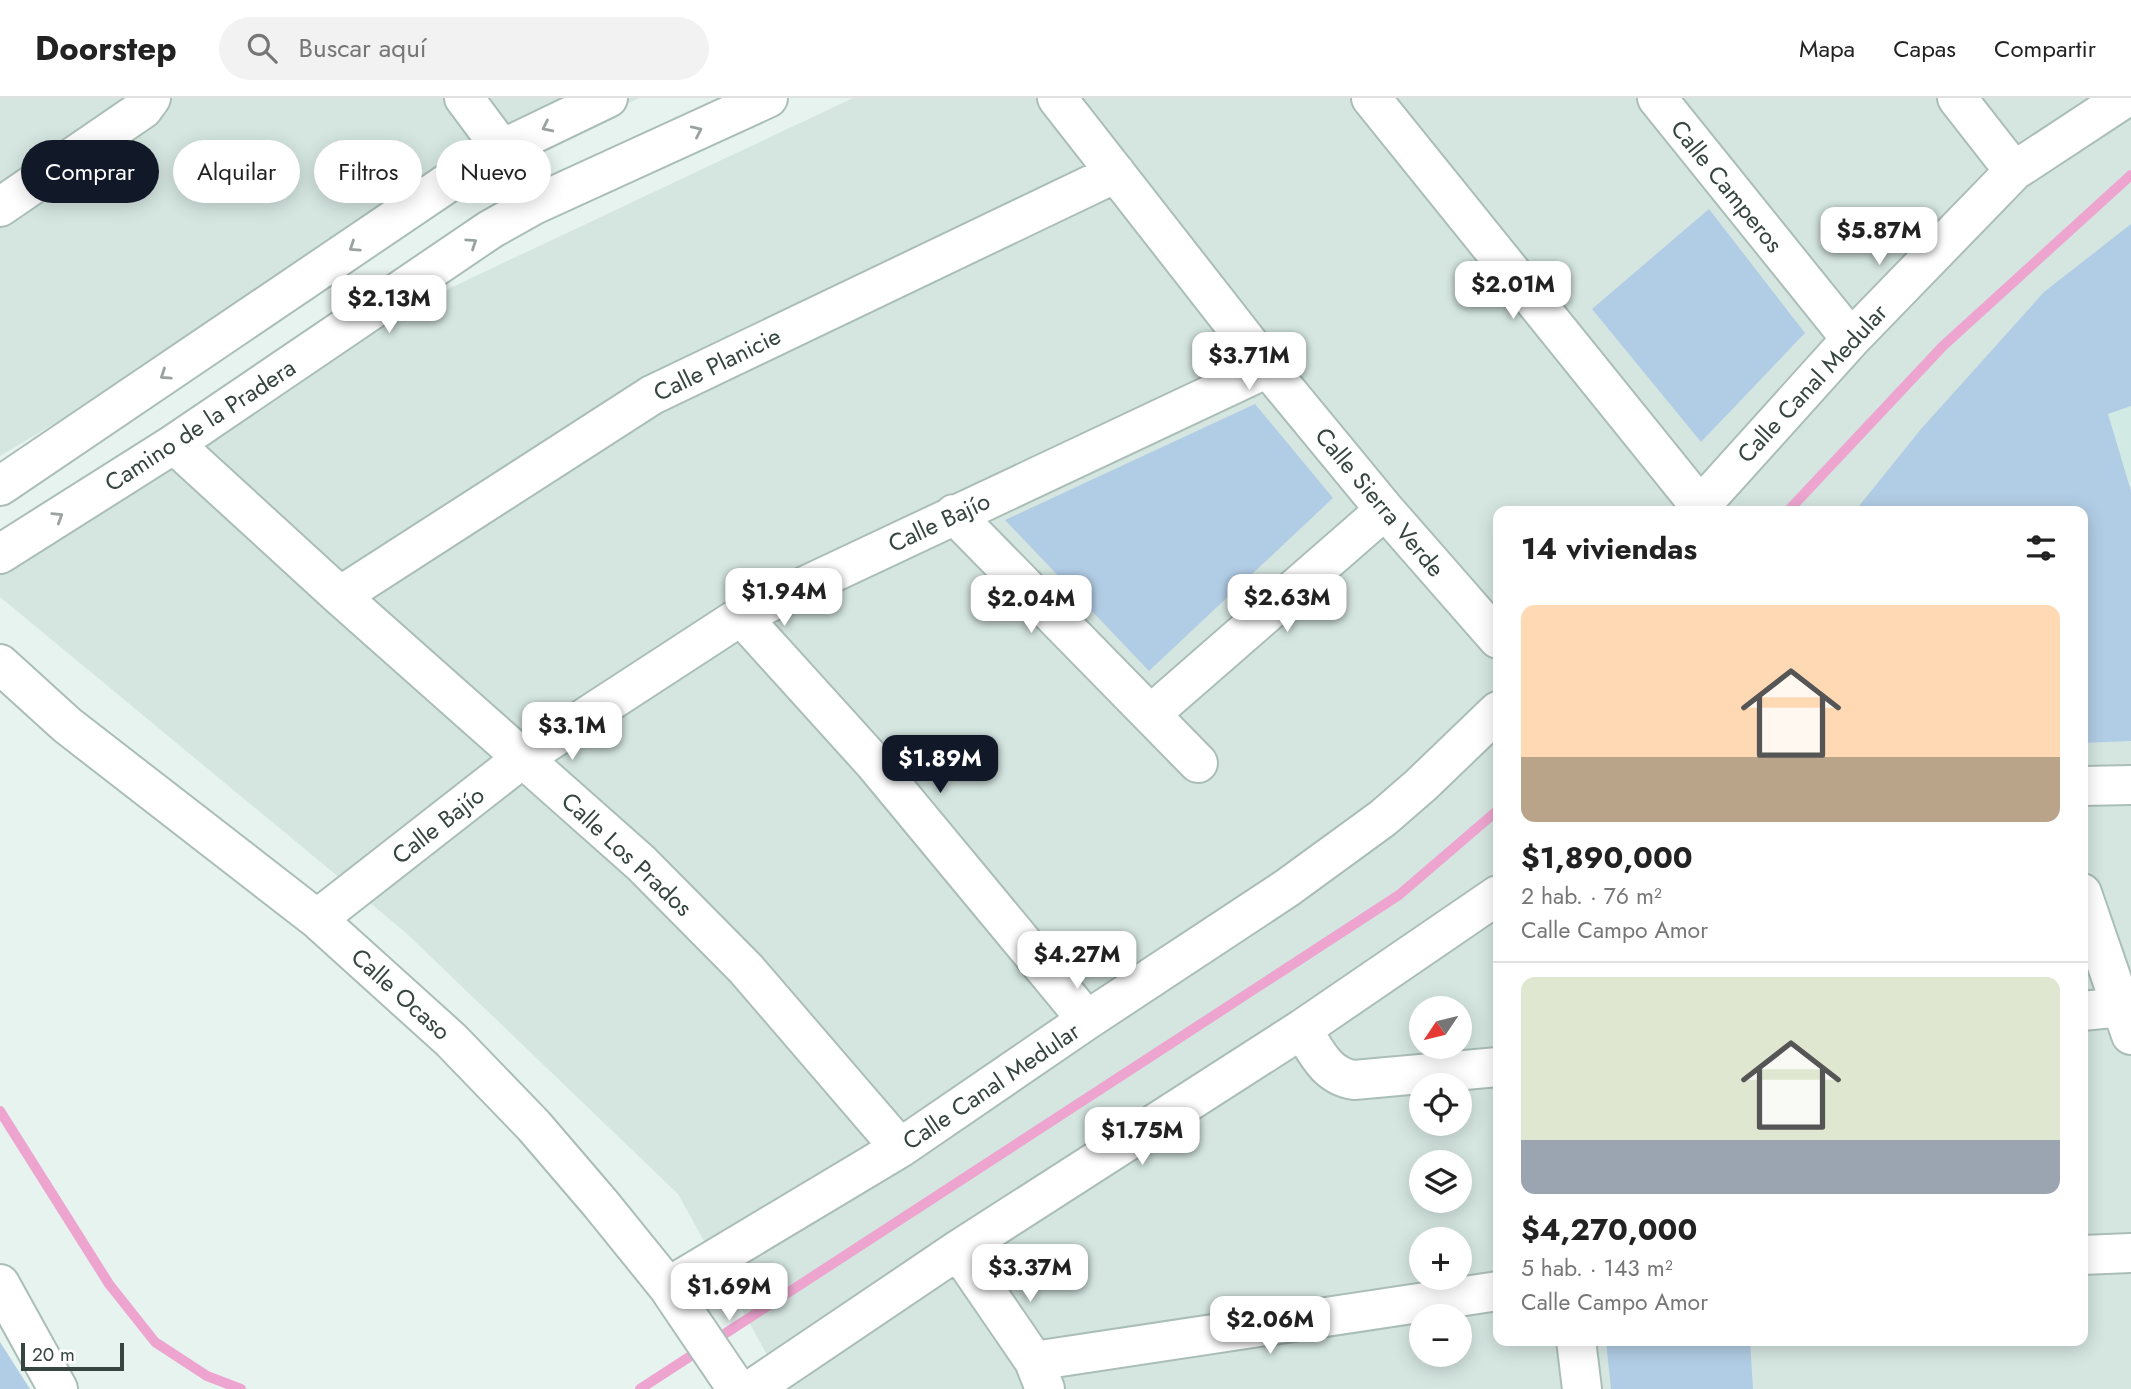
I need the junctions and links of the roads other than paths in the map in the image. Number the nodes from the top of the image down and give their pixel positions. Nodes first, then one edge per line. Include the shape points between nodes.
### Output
1 (151, 98) edge
2 (464, 98) edge
3 (608, 98) edge
4 (768, 98) edge
5 (1057, 98) edge
6 (1371, 98) edge
7 (1657, 98) edge
8 (1957, 98) edge
9 (2125, 98) edge
10 (495, 140) edge
11 (521, 140) edge
12 (2014, 172) junction
13 (1116, 173) junction
14 (436, 191) edge
15 (0, 207) edge
16 (1851, 339) junction
17 (1268, 368) junction
18 (174, 444) junction
19 (0, 486) edge
20 (1696, 506) edge
21 (1701, 506) edge
22 (1385, 510) junction
23 (954, 514) junction
24 (0, 554) edge
25 (340, 596) junction
26 (741, 616) junction
27 (1493, 633) edge
28 (0, 664) edge
29 (1151, 714) junction
30 (1493, 716) edge
31 (523, 758) junction
32 (1198, 763) dead end
33 (2131, 785) edge
34 (2088, 786) edge
35 (1493, 898) edge
36 (2088, 910) edge
37 (317, 919) junction
38 (2088, 1012) edge
39 (1087, 1020) junction
40 (2127, 1021) edge
41 (1302, 1029) junction
42 (1493, 1067) edge
43 (900, 1148) junction
44 (958, 1250) junction
45 (2131, 1253) edge
46 (2088, 1255) edge
47 (0, 1284) edge
48 (1493, 1292) edge
49 (675, 1297) junction
50 (1577, 1346) edge
51 (1039, 1375) edge
52 (738, 1384) edge
53 (58, 1389) edge
54 (1582, 1389) edge

1 - 15 street via 143,109
2 - 10 street
3 -> 11 street
18 -> 4 street, Camino de la Pradera via 491,229
5 - 13 street, Calle Sierra Verde
6 - 20 street
7 - 16 street, Calle Camperos
8 - 12 street
9 - 12 street, Calle Canal Medular
12 - 16 street, Calle Canal Medular
13 - 17 street, Calle Sierra Verde
13 - 25 street, Calle Planicie via 652,395
14 -> 19 street
16 - 21 street, Calle Canal Medular
17 - 22 street, Calle Sierra Verde
17 - 23 street, Calle Bajío
24 -> 18 street, Camino de la Pradera
18 - 25 street, Calle Los Prados
22 - 27 street, Calle Sierra Verde
22 - 29 street
23 - 26 street, Calle Bajío
23 - 29 street
25 - 31 street, Calle Los Prados
26 - 31 street, Calle Bajío
26 - 39 street via 874,763
28 - 37 street, Calle Ocaso via 67,724
29 - 32 street
30 - 39 street, Calle Canal Medular via 1383,818 1287,888
31 - 37 street, Calle Bajío
31 - 43 street, Calle Los Prados via 640,863 746,969
33 - 34 street
35 - 41 street
36 - 40 street
37 - 49 street, Calle Ocaso via 470,1059 534,1126
38 - 40 street
39 - 43 street, Calle Canal Medular
41 - 42 street via 1325,1065 1342,1079
41 - 44 street
43 - 49 street, Calle Canal Medular
44 - 51 street
44 - 52 street
45 - 46 street
47 - 53 street
48 - 51 street
49 - 52 street, Calle Ocaso
50 - 54 street

